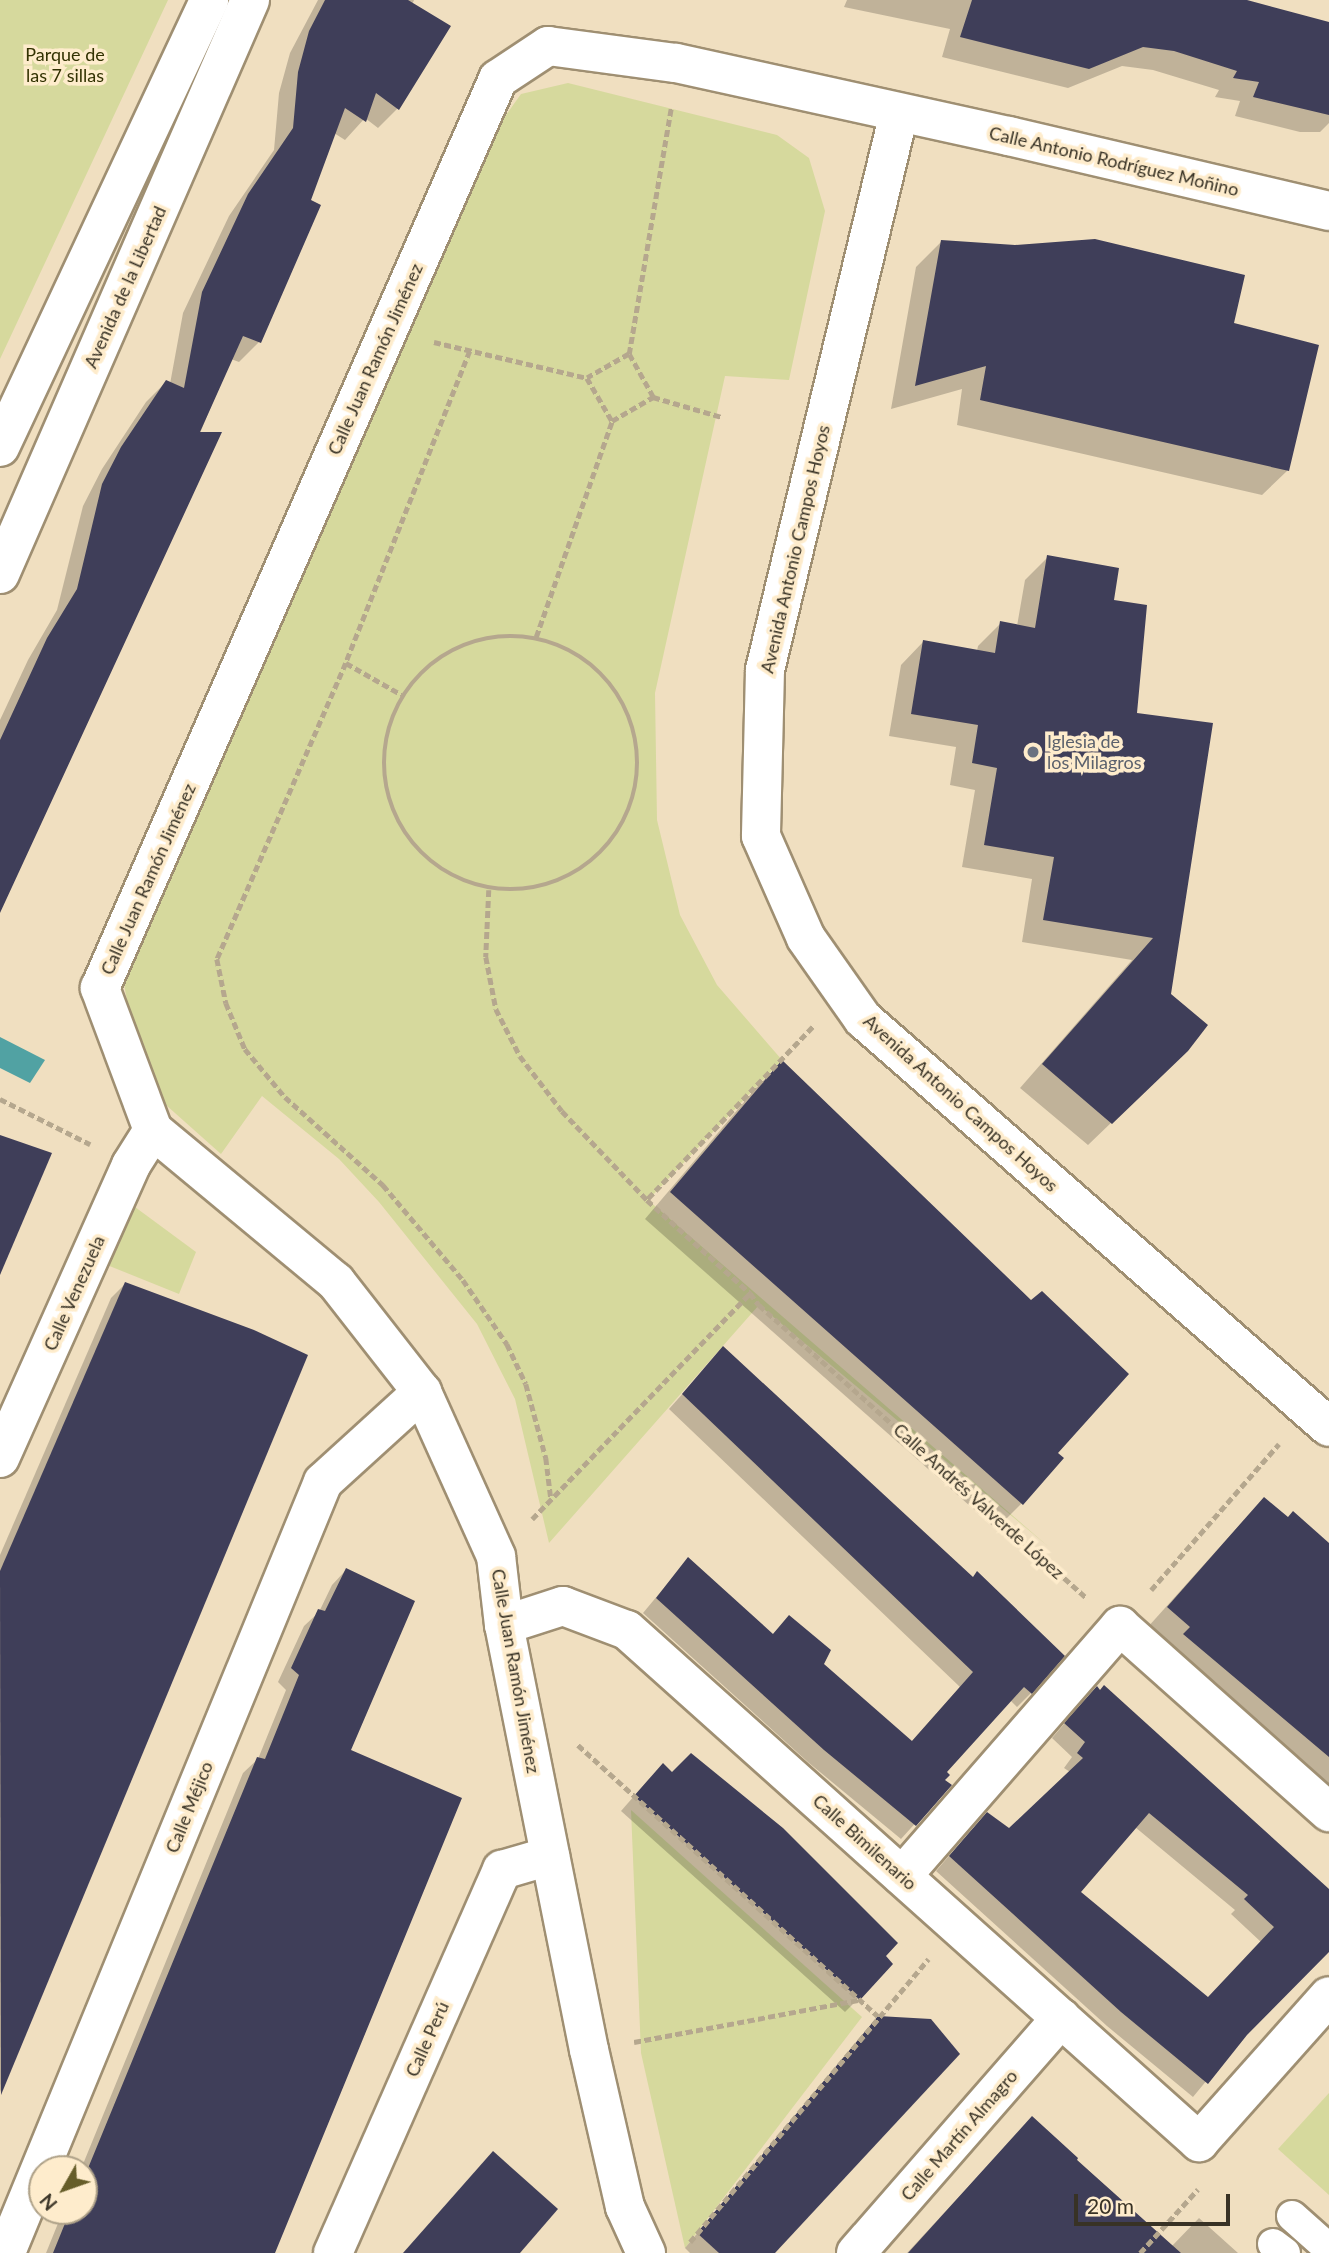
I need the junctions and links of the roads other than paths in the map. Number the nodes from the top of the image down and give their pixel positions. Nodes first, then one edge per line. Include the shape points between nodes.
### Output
1 (209, 0) edge
2 (250, 0) edge
3 (899, 113) junction
4 (1329, 211) edge
5 (0, 447) edge
6 (0, 574) edge
7 (153, 1130) junction
8 (422, 1392) junction
9 (1319, 1418) edge
10 (0, 1458) edge
11 (504, 1626) junction
12 (1329, 1812) edge
13 (550, 1856) junction
14 (902, 1876) junction
15 (1329, 1996) edge
16 (1061, 2018) junction
17 (1292, 2216) dead end
18 (1329, 2249) edge
19 (0, 2252) edge
20 (333, 2253) edge
21 (646, 2253) edge
22 (856, 2253) edge

1 - 5 street
2 - 6 street, Avenida de la Libertad
3 - 4 street, Calle Antonio Rodríguez Moñino
3 - 7 street, Calle Juan Ramón Jiménez via 676,63 548,46 498,79 100,988
3 - 9 street, Avenida Antonio Campos Hoyos via 765,670 761,836 806,937 863,1019
7 - 8 street, Calle Juan Ramón Jiménez via 336,1282
7 - 10 street, Calle Venezuela via 131,1165
8 - 11 street, Calle Juan Ramón Jiménez via 496,1556
8 - 19 street, Calle Méjico via 323,1482 9,2245
11 - 13 street, Calle Juan Ramón Jiménez
11 - 14 street, Calle Bimilenario via 563,1606 626,1630
12 - 14 street via 1120,1626
13 - 20 street, Calle Perú via 502,1870
13 - 21 street, Calle Juan Ramón Jiménez via 625,2207
14 - 16 street, Calle Bimilenario
15 - 16 street, Calle Bimilenario via 1199,2141
16 - 22 street, Calle Martín Almagro
17 - 18 lane

